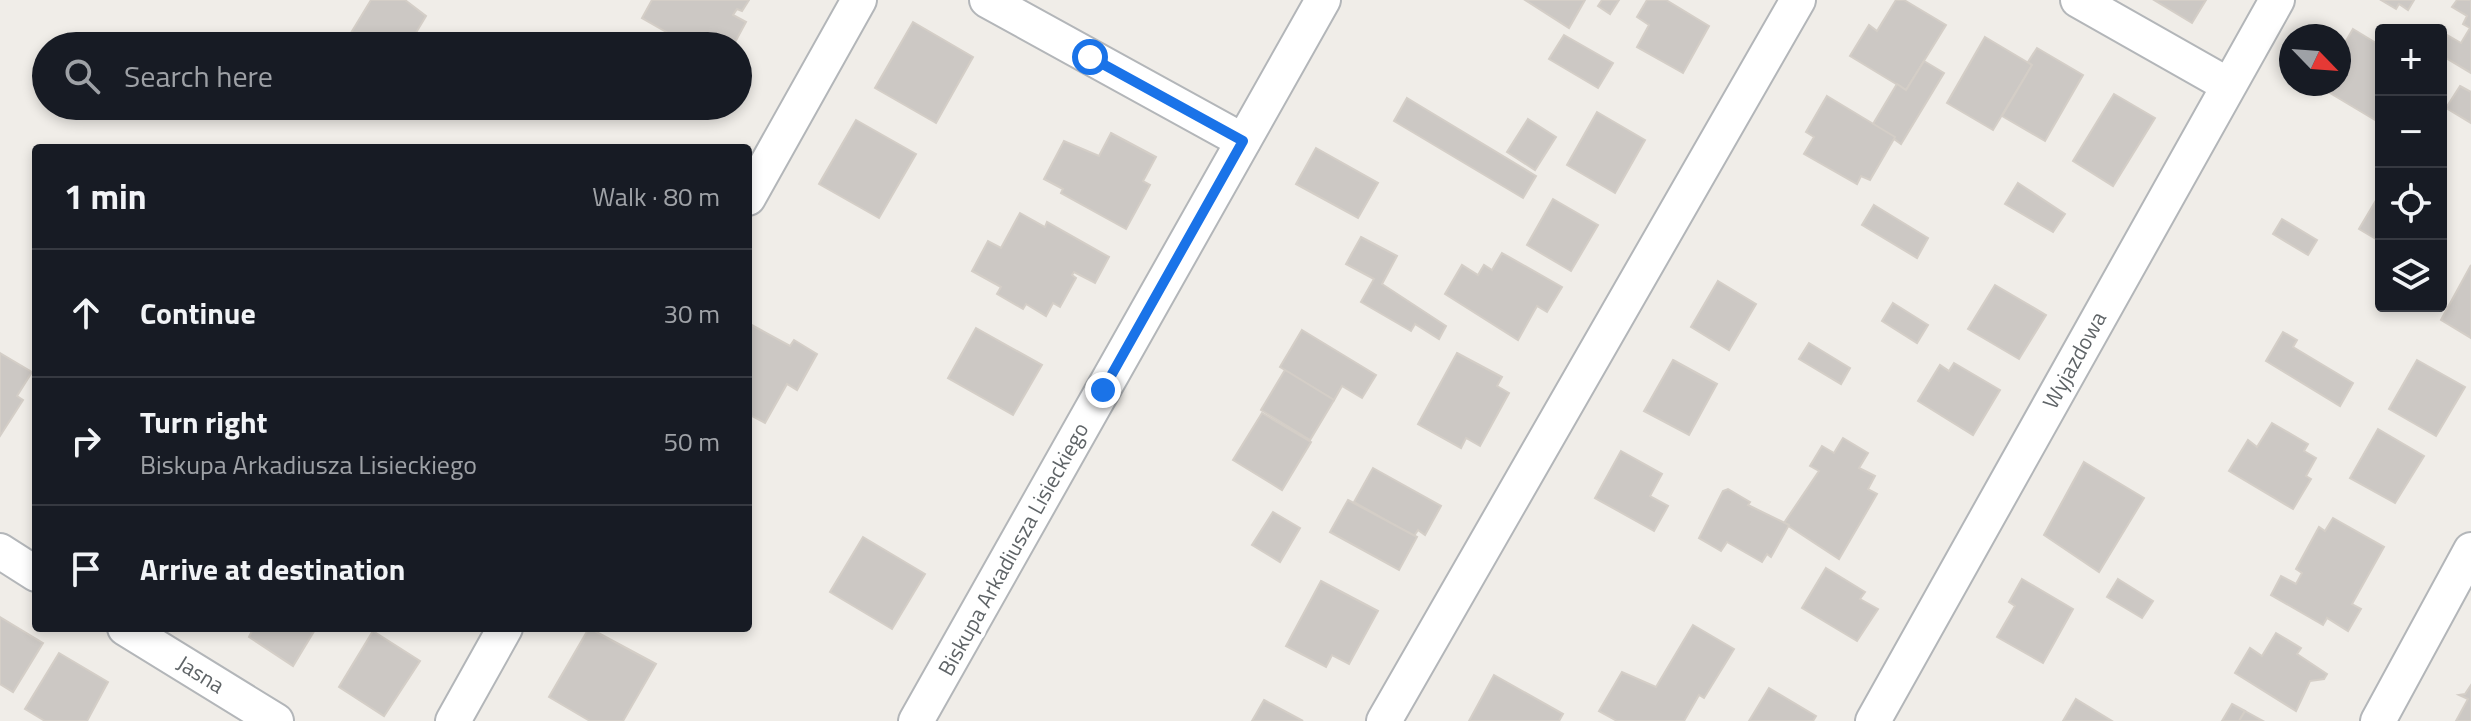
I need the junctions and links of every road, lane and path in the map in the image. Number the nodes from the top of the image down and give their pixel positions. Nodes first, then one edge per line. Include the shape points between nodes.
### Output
1 (859, 0) edge
2 (987, 0) edge
3 (1323, 0) edge
4 (1798, 0) edge
5 (2078, 0) edge
6 (2277, 0) edge
7 (2228, 85) junction
8 (1243, 141) junction
9 (752, 191) edge
10 (2471, 550) edge
11 (0, 551) edge
12 (32, 571) edge
13 (131, 632) edge
14 (503, 632) edge
15 (276, 721) edge
16 (453, 721) edge
17 (916, 721) edge
18 (1384, 721) edge
19 (1873, 721) edge
20 (2378, 721) edge

1 - 9 street
2 - 8 street
3 - 8 street, Biskupa Arkadiusza Lisieckiego
4 - 18 street
5 - 7 street
6 - 7 street, Wyjazdowa
7 - 19 street, Wyjazdowa
8 - 17 street, Biskupa Arkadiusza Lisieckiego
10 - 20 street
11 - 12 street
13 - 15 street, Jasna
14 - 16 street

